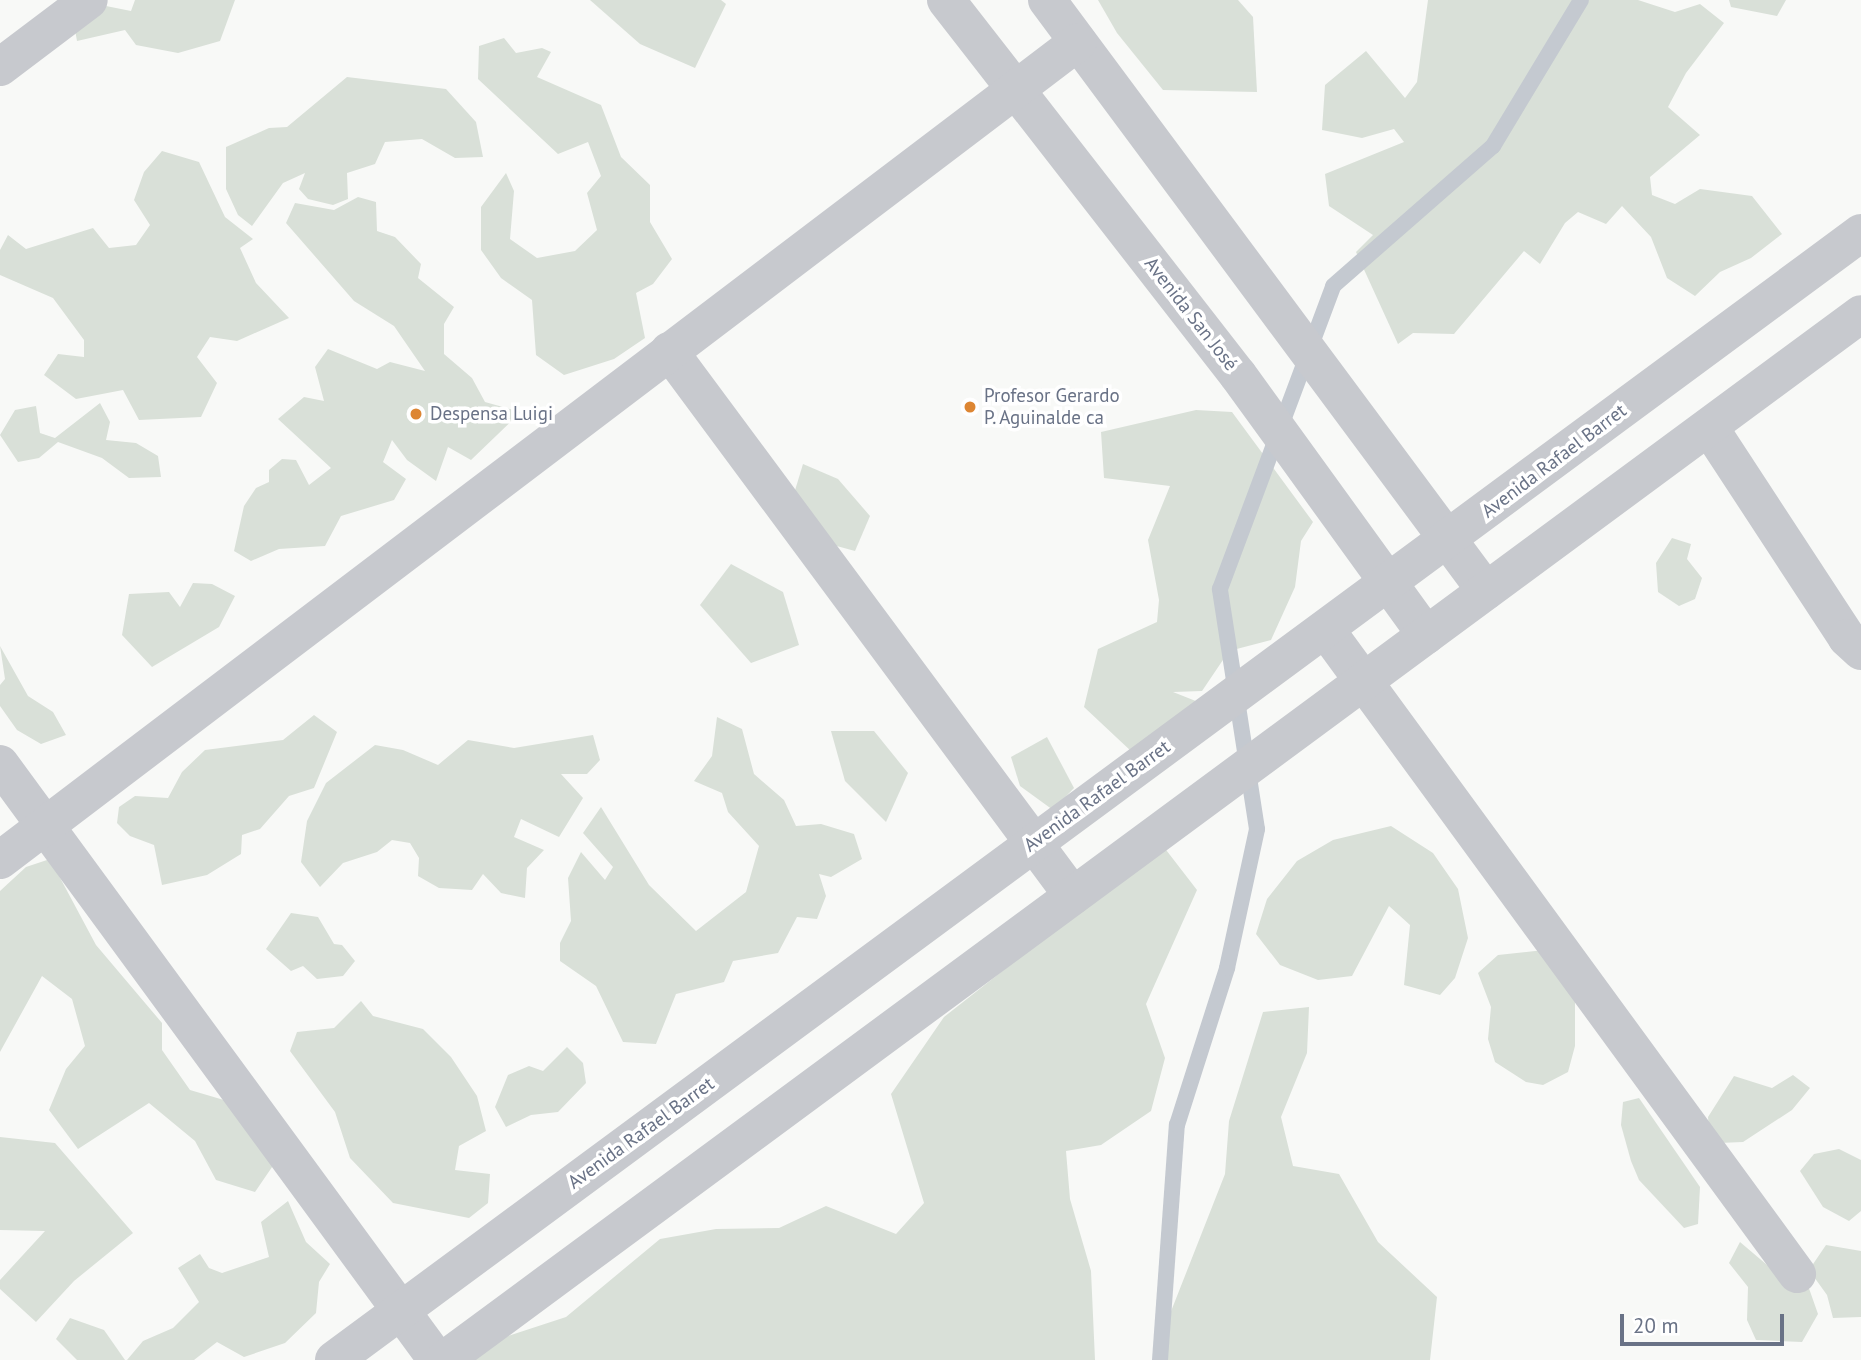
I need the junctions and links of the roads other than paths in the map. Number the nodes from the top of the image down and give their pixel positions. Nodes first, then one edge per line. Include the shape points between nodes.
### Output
1 (89, 0) edge
2 (946, 0) edge
3 (1047, 0) edge
4 (1079, 42) junction
5 (0, 67) edge
6 (1017, 88) junction
7 (1861, 233) edge
8 (1861, 314) edge
9 (668, 351) junction
10 (1709, 427) junction
11 (1450, 538) junction
12 (1388, 584) junction
13 (1486, 591) junction
14 (1326, 630) junction
15 (1426, 635) junction
16 (1861, 651) edge
17 (1361, 683) junction
18 (0, 764) edge
19 (46, 825) junction
20 (1034, 842) junction
21 (0, 860) edge
22 (1073, 896) junction
23 (1797, 1274) dead end
24 (402, 1309) junction
25 (334, 1360) edge
26 (437, 1360) edge
27 (444, 1360) edge

1 - 5 street
2 - 6 street, Avenida San José
3 - 4 street
4 - 6 street
4 - 11 street
6 - 9 street
6 - 12 street, Avenida San José via 1238,375
7 - 11 street, Avenida Rafael Barret
8 - 10 street
9 - 19 street
9 - 20 street
10 - 13 street
10 - 16 street via 1847,638
11 - 12 street, Avenida Rafael Barret
11 - 13 street
12 - 14 street, Avenida Rafael Barret
12 - 15 street, Avenida San José
13 - 15 street
14 - 17 street
14 - 20 street, Avenida Rafael Barret
15 - 17 street
17 - 22 street
17 - 23 street
18 - 19 street
19 - 21 street
19 - 24 street
20 - 22 street
20 - 24 street, Avenida Rafael Barret
22 - 27 street
24 - 25 street, Avenida Rafael Barret
24 - 26 street

